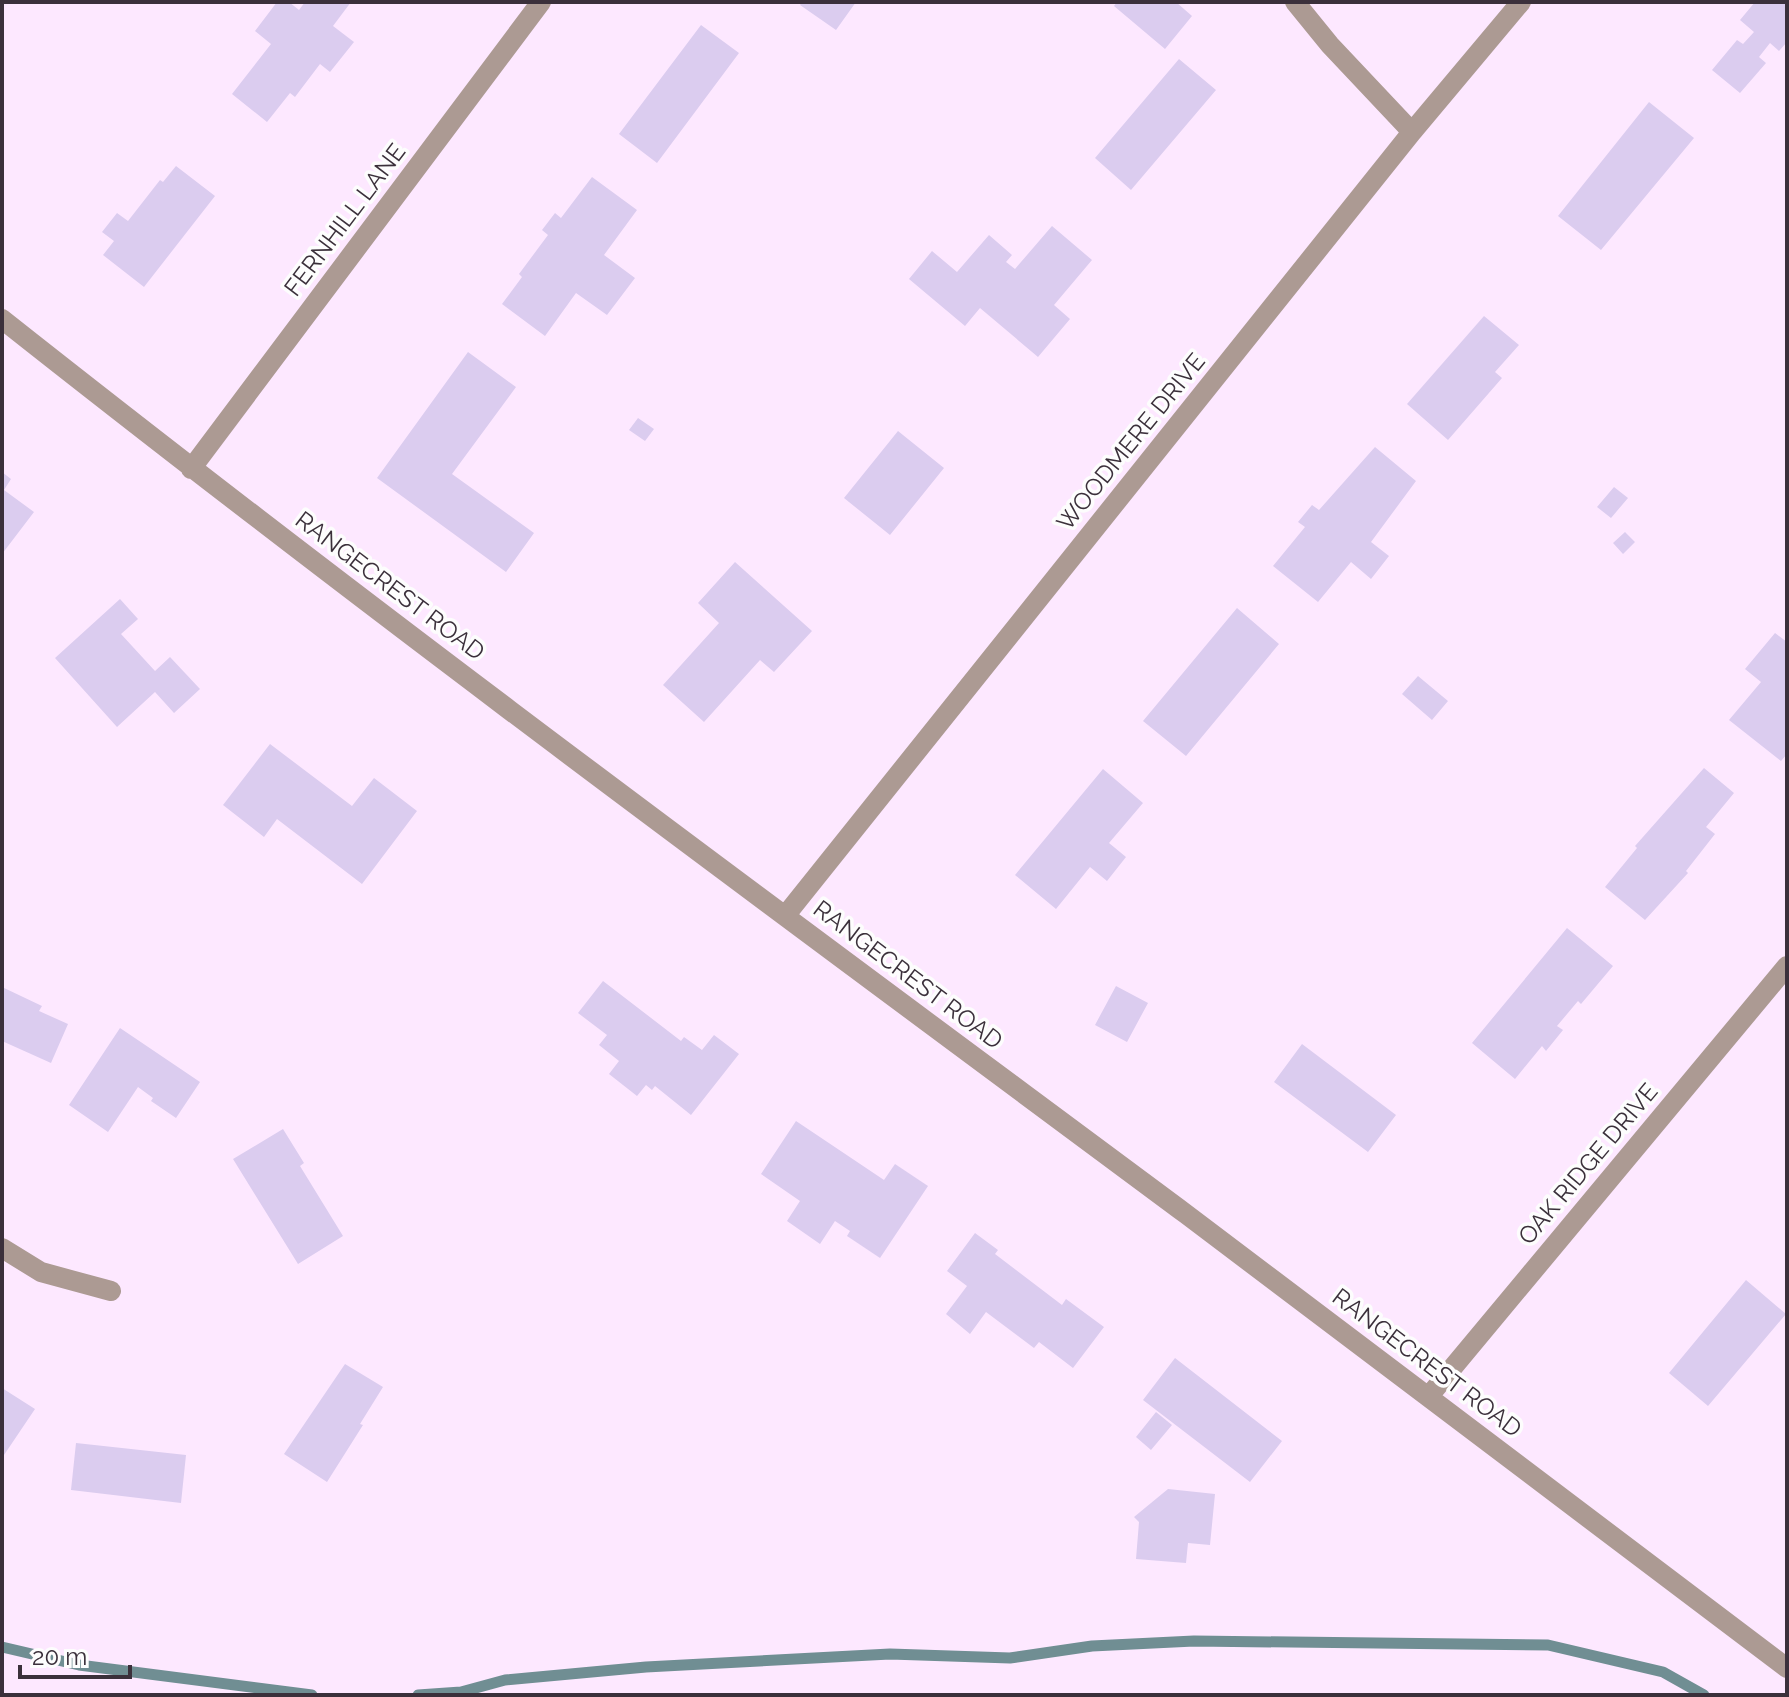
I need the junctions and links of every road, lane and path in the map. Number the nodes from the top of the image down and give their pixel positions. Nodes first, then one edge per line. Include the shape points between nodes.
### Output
1 (541, 2) edge
2 (1295, 2) edge
3 (1521, 2) edge
4 (1412, 132) junction
5 (2, 319) edge
6 (191, 469) junction
7 (785, 916) junction
8 (1787, 966) edge
9 (2, 1248) edge
10 (111, 1291) dead end
11 (1429, 1396) junction
12 (1787, 1668) edge

1 - 6 street, FERNHILL LANE
2 - 4 street
3 - 4 street, WOODMERE DRIVE
4 - 7 street, WOODMERE DRIVE
5 - 6 street, RANGECREST ROAD
6 - 7 street, RANGECREST ROAD
7 - 11 street, RANGECREST ROAD
8 - 11 street, OAK RIDGE DRIVE
9 - 10 street via 41,1272
11 - 12 street, RANGECREST ROAD

